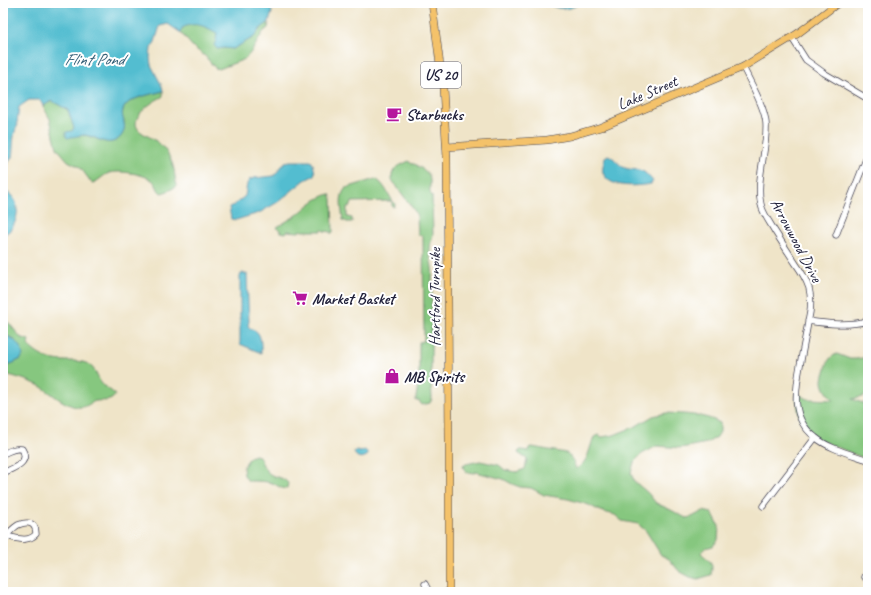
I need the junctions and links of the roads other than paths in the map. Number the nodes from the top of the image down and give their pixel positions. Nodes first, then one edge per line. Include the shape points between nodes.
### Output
1 (432, 3) edge
2 (838, 3) edge
3 (792, 38) junction
4 (743, 67) junction
5 (868, 99) edge
6 (447, 147) junction
7 (868, 154) edge
8 (836, 235) dead end
9 (808, 321) junction
10 (868, 321) edge
11 (815, 438) junction
12 (3, 454) edge
13 (868, 460) edge
14 (3, 473) edge
15 (763, 506) dead end
16 (4, 536) edge
17 (868, 567) edge
18 (864, 577) dead end
19 (426, 584) dead end
20 (429, 592) edge
21 (449, 592) edge

1 - 6 main road, Hartford Turnpike / US 20
2 - 3 main road, Lake Street
3 - 4 main road, Lake Street
3 - 5 street via 806,60
4 - 6 main road, Lake Street via 605,126 578,134 537,141
4 - 9 street, Arrowwood Drive via 762,107 766,122 761,204 766,217 809,288 811,300
6 - 21 main road, Hartford Turnpike / US 20
7 - 8 street
9 - 10 street via 838,325
9 - 11 street, Arrowwood Drive via 796,386 796,401 802,423
11 - 13 street, Arrowwood Drive
11 - 15 street
12 - 14 street via 18,448 22,449 25,455 22,462
16 - 16 street via 29,539 36,534 36,529 31,523 26,523
17 - 18 street
19 - 20 street

